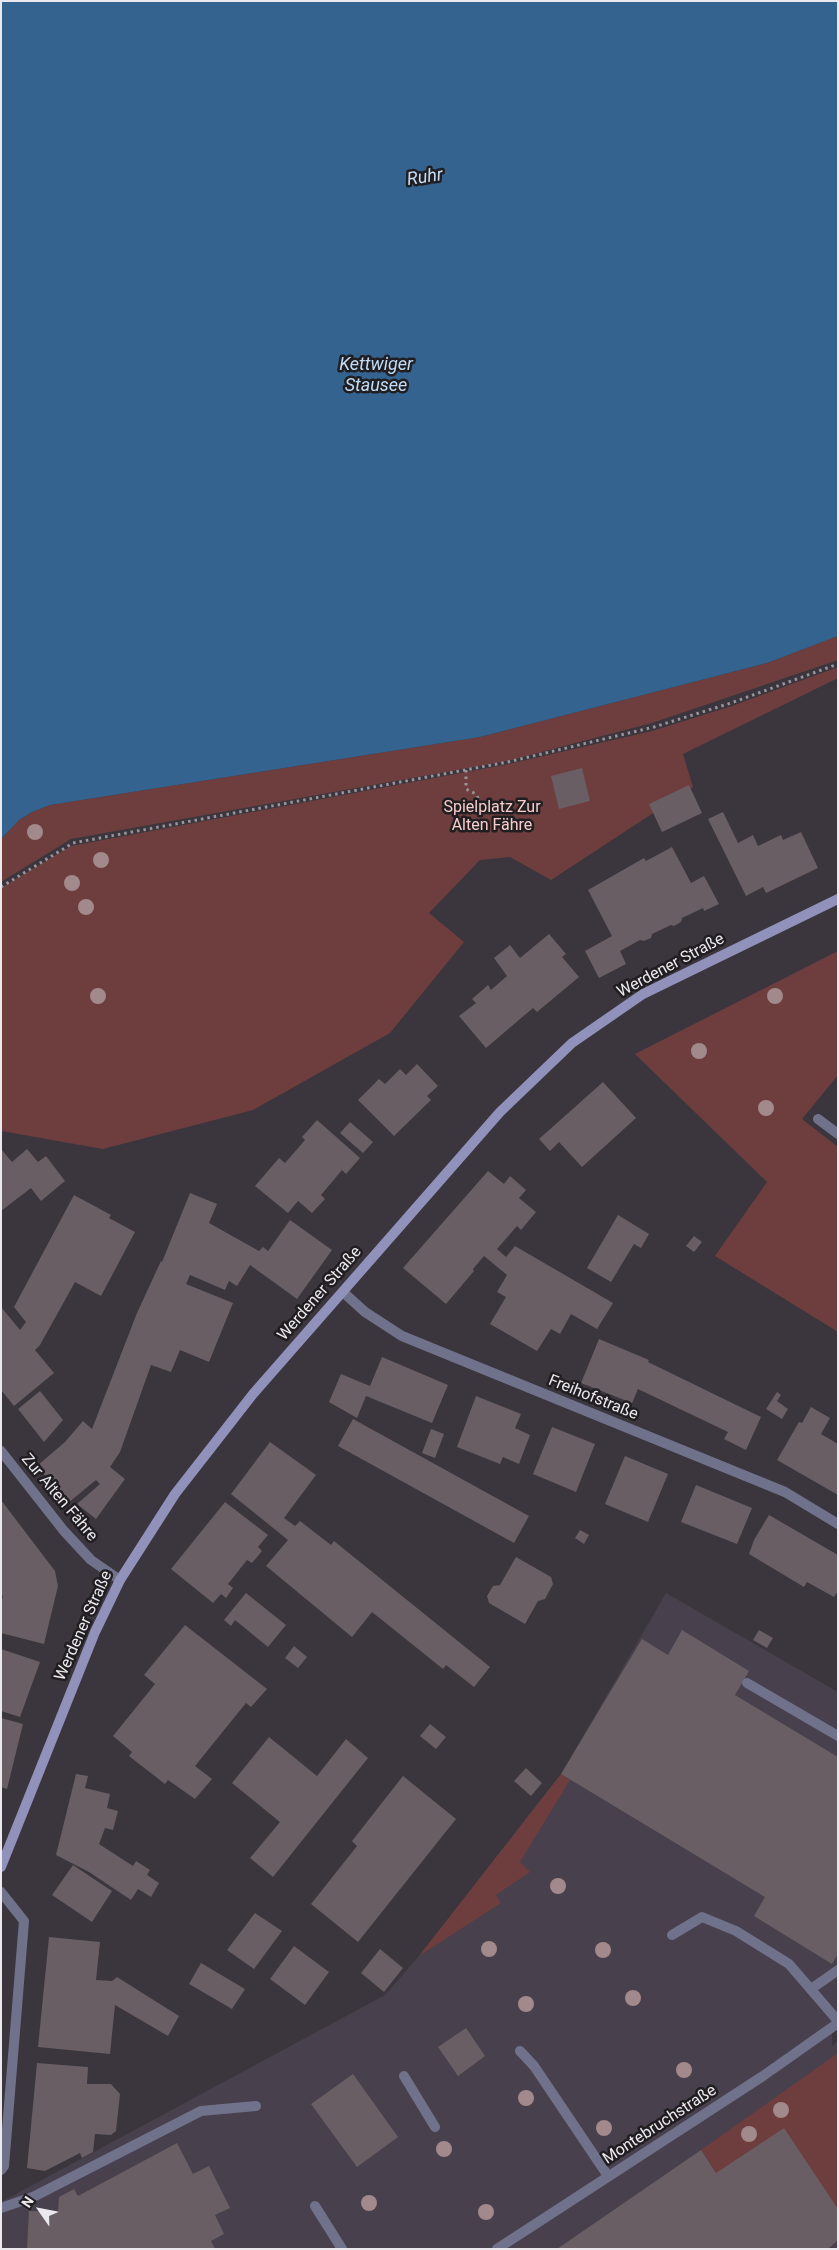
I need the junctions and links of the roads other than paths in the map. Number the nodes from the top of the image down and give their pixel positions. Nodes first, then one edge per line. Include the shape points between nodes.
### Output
1 (838, 899) edge
2 (818, 1119) dead end
3 (838, 1134) edge
4 (343, 1292) junction
5 (1, 1451) edge
6 (838, 1524) edge
7 (120, 1580) junction
8 (747, 1683) dead end
9 (838, 1736) edge
10 (1, 1867) edge
11 (1, 1892) edge
12 (672, 1935) dead end
13 (838, 1970) edge
14 (811, 1989) junction
15 (838, 2022) edge
16 (520, 2051) dead end
17 (404, 2076) dead end
18 (256, 2106) dead end
19 (435, 2128) dead end
20 (1, 2170) edge
21 (608, 2176) junction
22 (315, 2206) dead end
23 (1, 2208) edge
24 (342, 2249) edge
25 (497, 2249) edge

1 - 4 main road, Werdener Straße via 643,994 572,1043 500,1112
2 - 3 street
4 - 6 street, Freihofstraße via 365,1312 402,1336 785,1492
4 - 7 main road, Werdener Straße via 214,1441 170,1500
5 - 7 street, Zur Alten Fähre via 64,1531 91,1560
7 - 10 main road, Werdener Straße via 92,1640
8 - 9 street
11 - 20 street via 24,1921 4,2166
12 - 14 street via 702,1917 768,1949 789,1964
13 - 14 street
14 - 15 street
15 - 21 street, Montebruchstraße via 763,2076
16 - 21 street via 534,2066
17 - 19 street
18 - 23 street via 201,2111 32,2197
21 - 25 street, Montebruchstraße
22 - 24 street

